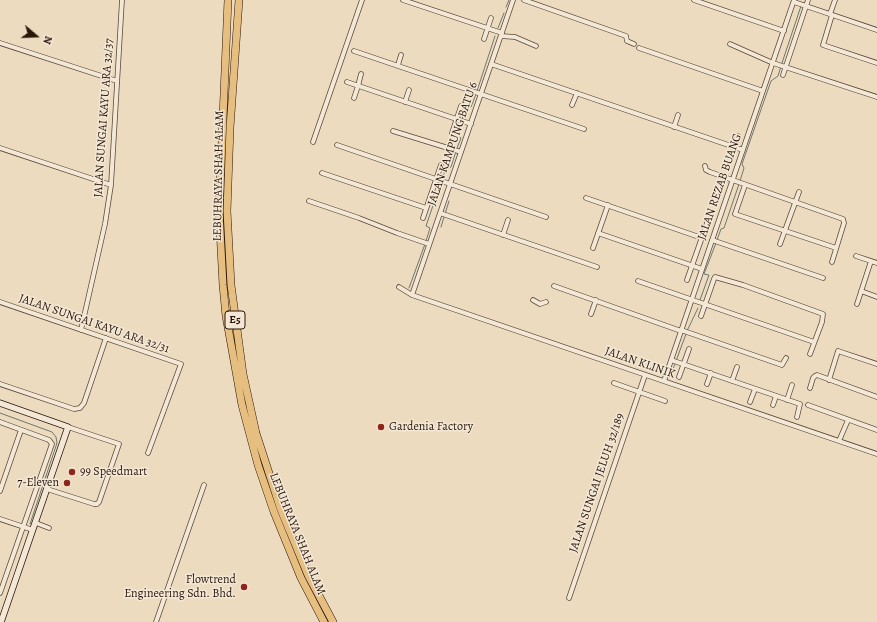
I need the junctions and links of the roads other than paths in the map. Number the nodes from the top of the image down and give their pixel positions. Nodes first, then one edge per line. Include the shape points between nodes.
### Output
1 (122, 0) edge
2 (228, 0) edge
3 (239, 0) edge
4 (362, 0) edge
5 (403, 0) edge
6 (513, 0) edge
7 (524, 0) edge
8 (694, 0) edge
9 (808, 0) edge
10 (835, 0) edge
11 (794, 1) edge
12 (803, 5) junction
13 (831, 15) junction
14 (491, 18) dead end
15 (487, 28) junction
16 (877, 30) edge
17 (784, 32) junction
18 (502, 35) junction
19 (484, 39) dead end
20 (0, 43) edge
21 (634, 44) dead end
22 (730, 44) dead end
23 (536, 46) dead end
24 (639, 48) dead end
25 (354, 50) dead end
26 (401, 55) dead end
27 (773, 62) junction
28 (877, 63) edge
29 (492, 64) junction
30 (398, 65) junction
31 (782, 65) junction
32 (362, 74) dead end
33 (783, 75) dead end
34 (117, 81) junction
35 (347, 82) dead end
36 (358, 86) junction
37 (409, 90) dead end
38 (763, 91) junction
39 (478, 93) junction
40 (577, 93) junction
41 (877, 97) edge
42 (354, 98) dead end
43 (405, 102) junction
44 (572, 105) dead end
45 (461, 106) dead end
46 (678, 115) dead end
47 (459, 120) junction
48 (471, 124) junction
49 (674, 127) junction
50 (584, 129) dead end
51 (393, 131) dead end
52 (452, 133) dead end
53 (738, 136) dead end
54 (313, 142) dead end
55 (337, 145) dead end
56 (734, 147) junction
57 (0, 148) edge
58 (743, 150) junction
59 (461, 152) junction
60 (440, 166) dead end
61 (705, 166) dead end
62 (322, 173) dead end
63 (437, 178) junction
64 (733, 180) junction
65 (450, 184) junction
66 (741, 184) junction
67 (111, 186) junction
68 (798, 192) dead end
69 (586, 198) dead end
70 (309, 201) dead end
71 (795, 203) junction
72 (608, 205) junction
73 (426, 208) junction
74 (443, 214) junction
75 (546, 217) dead end
76 (422, 218) dead end
77 (508, 220) dead end
78 (707, 223) dead end
79 (785, 231) junction
80 (598, 233) junction
81 (503, 235) junction
82 (702, 238) junction
83 (716, 241) junction
84 (429, 244) junction
85 (780, 244) dead end
86 (594, 248) dead end
87 (836, 248) junction
88 (856, 256) dead end
89 (871, 261) junction
90 (832, 262) dead end
91 (877, 263) edge
92 (692, 266) junction
93 (597, 267) dead end
94 (702, 269) junction
95 (823, 278) dead end
96 (638, 280) dead end
97 (687, 280) dead end
98 (554, 286) dead end
99 (399, 287) dead end
100 (861, 291) junction
101 (412, 296) junction
102 (877, 297) edge
103 (533, 300) dead end
104 (596, 300) junction
105 (692, 300) junction
106 (0, 302) edge
107 (546, 302) dead end
108 (705, 304) junction
109 (857, 304) dead end
110 (591, 314) dead end
111 (701, 316) dead end
112 (81, 330) junction
113 (684, 332) junction
114 (106, 338) junction
115 (814, 342) junction
116 (689, 349) dead end
117 (810, 354) dead end
118 (786, 358) dead end
119 (677, 362) junction
120 (877, 364) edge
121 (737, 367) dead end
122 (711, 373) junction
123 (645, 375) junction
124 (679, 377) dead end
125 (829, 380) junction
126 (664, 381) junction
127 (732, 381) junction
128 (614, 383) dead end
129 (0, 384) edge
130 (707, 384) dead end
131 (792, 385) dead end
132 (810, 388) dead end
133 (755, 389) junction
134 (640, 392) junction
135 (776, 396) junction
136 (877, 397) edge
137 (787, 400) junction
138 (665, 401) dead end
139 (750, 402) dead end
140 (0, 403) edge
141 (773, 405) dead end
142 (808, 405) dead end
143 (797, 417) dead end
144 (848, 420) junction
145 (0, 422) edge
146 (68, 427) junction
147 (21, 430) junction
148 (877, 430) edge
149 (840, 441) junction
150 (148, 453) dead end
151 (877, 454) edge
152 (204, 485) dead end
153 (48, 489) junction
154 (0, 491) edge
155 (0, 519) edge
156 (36, 523) junction
157 (23, 527) junction
158 (49, 528) dead end
159 (33, 530) junction
160 (1, 584) edge
161 (0, 594) edge
162 (569, 598) dead end
163 (1, 622) edge
164 (156, 622) edge
165 (324, 622) edge
166 (333, 622) edge

1 - 34 street, JALAN SUNGAI KAYU ARA 32/37
2 - 165 highway, LEBUHRAYA SHAH ALAM / E5 via 219,211 226,316 242,405 258,465 301,578
3 - 166 highway, LEBUHRAYA SHAH ALAM / E5 via 227,211 231,285 238,345 254,425 281,510 308,575
4 - 54 street
5 - 15 street
6 - 18 street, JALAN KAMPUNG BATU 6
7 - 21 street via 626,36 627,41
8 - 17 street
9 - 12 street
10 - 13 street
11 - 12 street
11 - 17 street, JALAN REZAB BUANG
12 - 13 street
12 - 31 street
13 - 16 street
13 - 28 street via 823,45
14 - 15 street
15 - 18 street
15 - 19 street
17 - 27 street, JALAN REZAB BUANG
18 - 23 street via 515,37
18 - 29 street, JALAN KAMPUNG BATU 6
20 - 34 street
22 - 27 street
24 - 38 street
25 - 30 street
26 - 30 street
27 - 31 street
27 - 38 street, JALAN REZAB BUANG
29 - 39 street, JALAN KAMPUNG BATU 6
29 - 40 street
30 - 39 street
31 - 33 street
31 - 41 street
32 - 36 street
34 - 67 street, JALAN SUNGAI KAYU ARA 32/37
35 - 36 street
36 - 42 street
36 - 43 street
37 - 43 street
38 - 58 street, JALAN REZAB BUANG
39 - 48 street, JALAN KAMPUNG BATU 6
39 - 50 street
40 - 44 street
40 - 49 street
43 - 47 street
45 - 47 street
46 - 49 street
47 - 48 street
47 - 52 street
48 - 59 street, JALAN KAMPUNG BATU 6
49 - 56 street
51 - 59 street
53 - 56 street
55 - 63 street
56 - 58 street
57 - 67 street
58 - 64 street, JALAN REZAB BUANG
59 - 65 street, JALAN KAMPUNG BATU 6
60 - 63 street
61 - 64 street via 706,170
62 - 73 street
63 - 65 street
63 - 73 street
64 - 66 street
64 - 83 street, JALAN REZAB BUANG
65 - 74 street, JALAN KAMPUNG BATU 6
65 - 75 street
66 - 71 street
66 - 79 street via 735,214
67 - 112 street, JALAN SUNGAI KAYU ARA 32/37
68 - 71 street
69 - 72 street
70 - 84 street
71 - 79 street
71 - 87 street via 843,219
72 - 80 street
72 - 82 street
73 - 76 street
74 - 81 street
74 - 84 street, JALAN KAMPUNG BATU 6
77 - 81 street
78 - 82 street
79 - 85 street
79 - 87 street
80 - 86 street
80 - 92 street
81 - 93 street
82 - 92 street
83 - 94 street, JALAN REZAB BUANG
83 - 95 street
84 - 101 street, JALAN KAMPUNG BATU 6
87 - 90 street
88 - 89 street
89 - 91 street
89 - 100 street
92 - 94 street
92 - 97 street
94 - 105 street, JALAN REZAB BUANG
96 - 105 street
98 - 104 street
99 - 101 street, JALAN KLINIK
100 - 102 street
100 - 109 street
101 - 123 street, JALAN KLINIK
103 - 107 street via 540,304
104 - 110 street
104 - 113 street
105 - 108 street
105 - 113 street, JALAN REZAB BUANG
106 - 112 street, JALAN SUNGAI KAYU ARA 32/31
108 - 111 street
108 - 115 street
108 - 115 street via 715,277 743,285 823,314
112 - 114 street, JALAN SUNGAI KAYU ARA 32/31
113 - 118 street via 782,365
113 - 119 street, JALAN REZAB BUANG
114 - 129 street via 84,403 80,408 74,409
114 - 150 street, JALAN SUNGAI KAYU ARA 32/31 via 181,364
115 - 117 street
116 - 119 street
119 - 122 street
119 - 124 street
119 - 126 street, JALAN REZAB BUANG
120 - 125 street via 838,351
121 - 127 street
122 - 127 street
122 - 130 street
123 - 126 street, JALAN KLINIK
123 - 134 street, JALAN SUNGAI JELUH 32/189
125 - 132 street via 817,375
125 - 136 street
126 - 149 street, JALAN KLINIK
127 - 133 street
128 - 134 street
131 - 137 street
133 - 135 street
133 - 139 street
134 - 138 street
134 - 162 street, JALAN SUNGAI JELUH 32/189
135 - 137 street
135 - 141 street
137 - 143 street via 800,404
140 - 146 street
142 - 144 street
144 - 148 street
144 - 149 street
145 - 147 street
146 - 153 street
146 - 153 street via 119,444 97,504
147 - 154 street
147 - 157 street via 51,441 52,444
149 - 151 street, JALAN KLINIK
152 - 164 street
153 - 156 street
155 - 157 street
156 - 158 street
156 - 159 street
157 - 159 street
157 - 160 street
159 - 163 street
160 - 161 street

